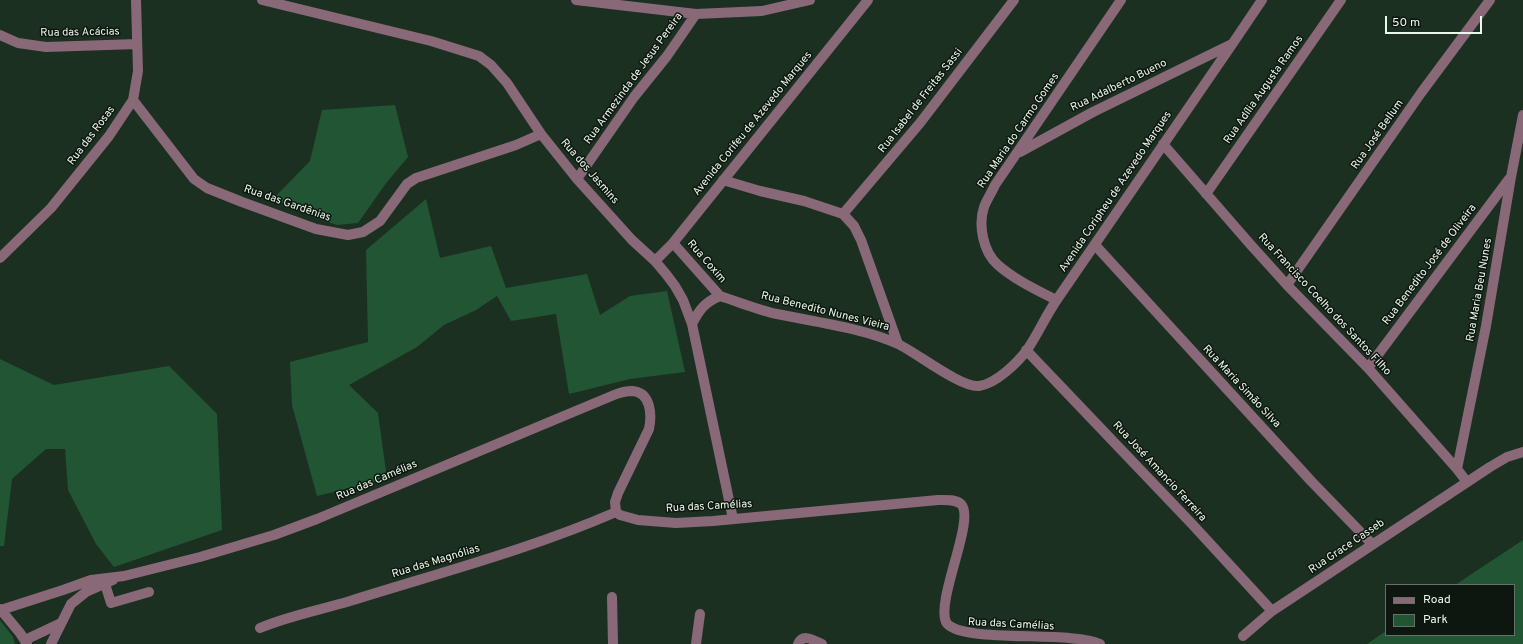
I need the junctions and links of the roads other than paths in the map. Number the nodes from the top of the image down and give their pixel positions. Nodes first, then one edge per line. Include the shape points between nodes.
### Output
1 (136, 0) edge
2 (262, 0) edge
3 (576, 0) edge
4 (810, 0) edge
5 (868, 0) edge
6 (1014, 0) edge
7 (1121, 0) edge
8 (1262, 0) edge
9 (1341, 0) edge
10 (1490, 0) edge
11 (696, 14) junction
12 (0, 35) edge
13 (1234, 43) junction
14 (137, 44) junction
15 (133, 100) junction
16 (1523, 115) edge
17 (541, 134) junction
18 (1163, 144) junction
19 (1017, 153) junction
20 (1511, 177) junction
21 (577, 179) junction
22 (723, 180) junction
23 (1206, 194) junction
24 (843, 214) junction
25 (673, 243) junction
26 (1095, 244) junction
27 (0, 258) edge
28 (655, 261) junction
29 (1288, 285) junction
30 (720, 296) junction
31 (1056, 300) junction
32 (692, 324) junction
33 (898, 344) junction
34 (1026, 350) junction
35 (1368, 368) junction
36 (980, 386) joint
37 (1523, 452) edge
38 (1457, 469) junction
39 (1467, 482) junction
40 (616, 512) junction
41 (734, 519) junction
42 (1372, 544) junction
43 (124, 576) junction
44 (105, 584) junction
45 (63, 590) junction
46 (149, 592) dead end
47 (612, 597) dead end
48 (71, 604) junction
49 (1, 609) edge
50 (1272, 611) junction
51 (700, 614) dead end
52 (61, 623) junction
53 (260, 628) dead end
54 (1243, 636) dead end
55 (26, 642) edge
56 (51, 644) edge
57 (613, 644) edge
58 (696, 644) edge
59 (798, 644) edge
60 (822, 644) edge
61 (1100, 644) edge

1 - 14 street, Rua das Rosas
2 - 17 street, Rua dos Jasmins via 431,41 479,56 500,74
3 - 11 street
4 - 11 street via 762,11
5 - 22 street, Avenida Corifeu de Azevedo Marques
6 - 24 street, Rua Isabel de Freitas Sassi via 920,123
7 - 19 street, Rua Maria do Carmo Gomes
8 - 13 street, Avenida Coripheu de Azevedo Marques
9 - 23 street, Rua Adília Augusta Ramos
10 - 29 street, Rua José Bellum via 1421,93
11 - 21 street, Rua Armezinda de Jesus Pereira
12 - 14 street, Rua das Acácias via 18,43 46,48
13 - 18 street, Avenida Coripheu de Azevedo Marques
13 - 19 street, Rua Adalberto Bueno via 1093,112
14 - 15 street, Rua das Rosas via 138,71
15 - 17 street, Rua das Gardênias via 184,168 207,188 316,229 348,235 363,232 380,221 407,184 416,178 516,145
15 - 27 street, Rua das Rosas via 109,136 51,208
16 - 20 street, Rua Maria Beu Nunes
17 - 21 street, Rua dos Jasmins
18 - 23 street, Rua Francisco Coelho dos Santos Filho
18 - 26 street, Avenida Coripheu de Azevedo Marques
19 - 31 street, Rua Maria do Carmo Gomes via 995,185 984,207 982,235 989,253 997,264
20 - 35 street, Rua Benedito José de Oliveira
20 - 38 street, Rua Maria Beu Nunes via 1486,326
21 - 28 street, Rua dos Jasmins via 632,240
22 - 24 street
22 - 25 street, Avenida Corifeu de Azevedo Marques
23 - 29 street, Rua Francisco Coelho dos Santos Filho
24 - 33 street via 854,226 861,240
25 - 28 street, Avenida Corifeu de Azevedo Marques
25 - 30 street, Rua Coxim
26 - 31 street, Avenida Coripheu de Azevedo Marques
26 - 42 street, Rua Maria Simão Silva
28 - 32 street, Rua dos Jasmins via 675,286
29 - 35 street, Rua Francisco Coelho dos Santos Filho
30 - 32 street via 701,308
30 - 33 street, Rua Benedito Nunes Vieira via 775,314 873,335
31 - 34 street, Avenida Coripheu de Azevedo Marques
32 - 41 street, Rua dos Jasmins
33 - 36 street, Rua Benedito Nunes Vieira via 958,380
34 - 36 street, Avenida Coripheu de Azevedo Marques via 1001,376
34 - 50 street, Rua José Amancio Ferreira
35 - 38 street, Rua Francisco Coelho dos Santos Filho
37 - 39 street, Rua Grace Casseb via 1508,457
38 - 39 street, Rua Francisco Coelho dos Santos Filho
39 - 42 street, Rua Grace Casseb
40 - 41 street, Rua das Camélias via 638,520 676,523
40 - 43 street, Rua das Camélias via 615,502 618,493 650,421 647,401 633,391 614,395 274,535
40 - 53 street, Rua das Magnólias via 486,559
41 - 61 street, Rua das Camélias via 938,500 956,501 964,508 964,516 944,615 950,629 972,637 1084,639
42 - 50 street, Rua Grace Casseb
43 - 44 street, Rua das Camélias
43 - 45 street, Rua das Camélias via 91,580
44 - 46 street via 111,603
44 - 48 street, Rua das Camélias via 86,592
45 - 48 street
45 - 49 street, Rua das Camélias
47 - 57 street
48 - 52 street, Rua das Camélias
49 - 55 street
50 - 54 street, Rua Grace Casseb
51 - 58 street
52 - 55 street
52 - 56 street, Rua das Camélias
59 - 60 street via 804,638

